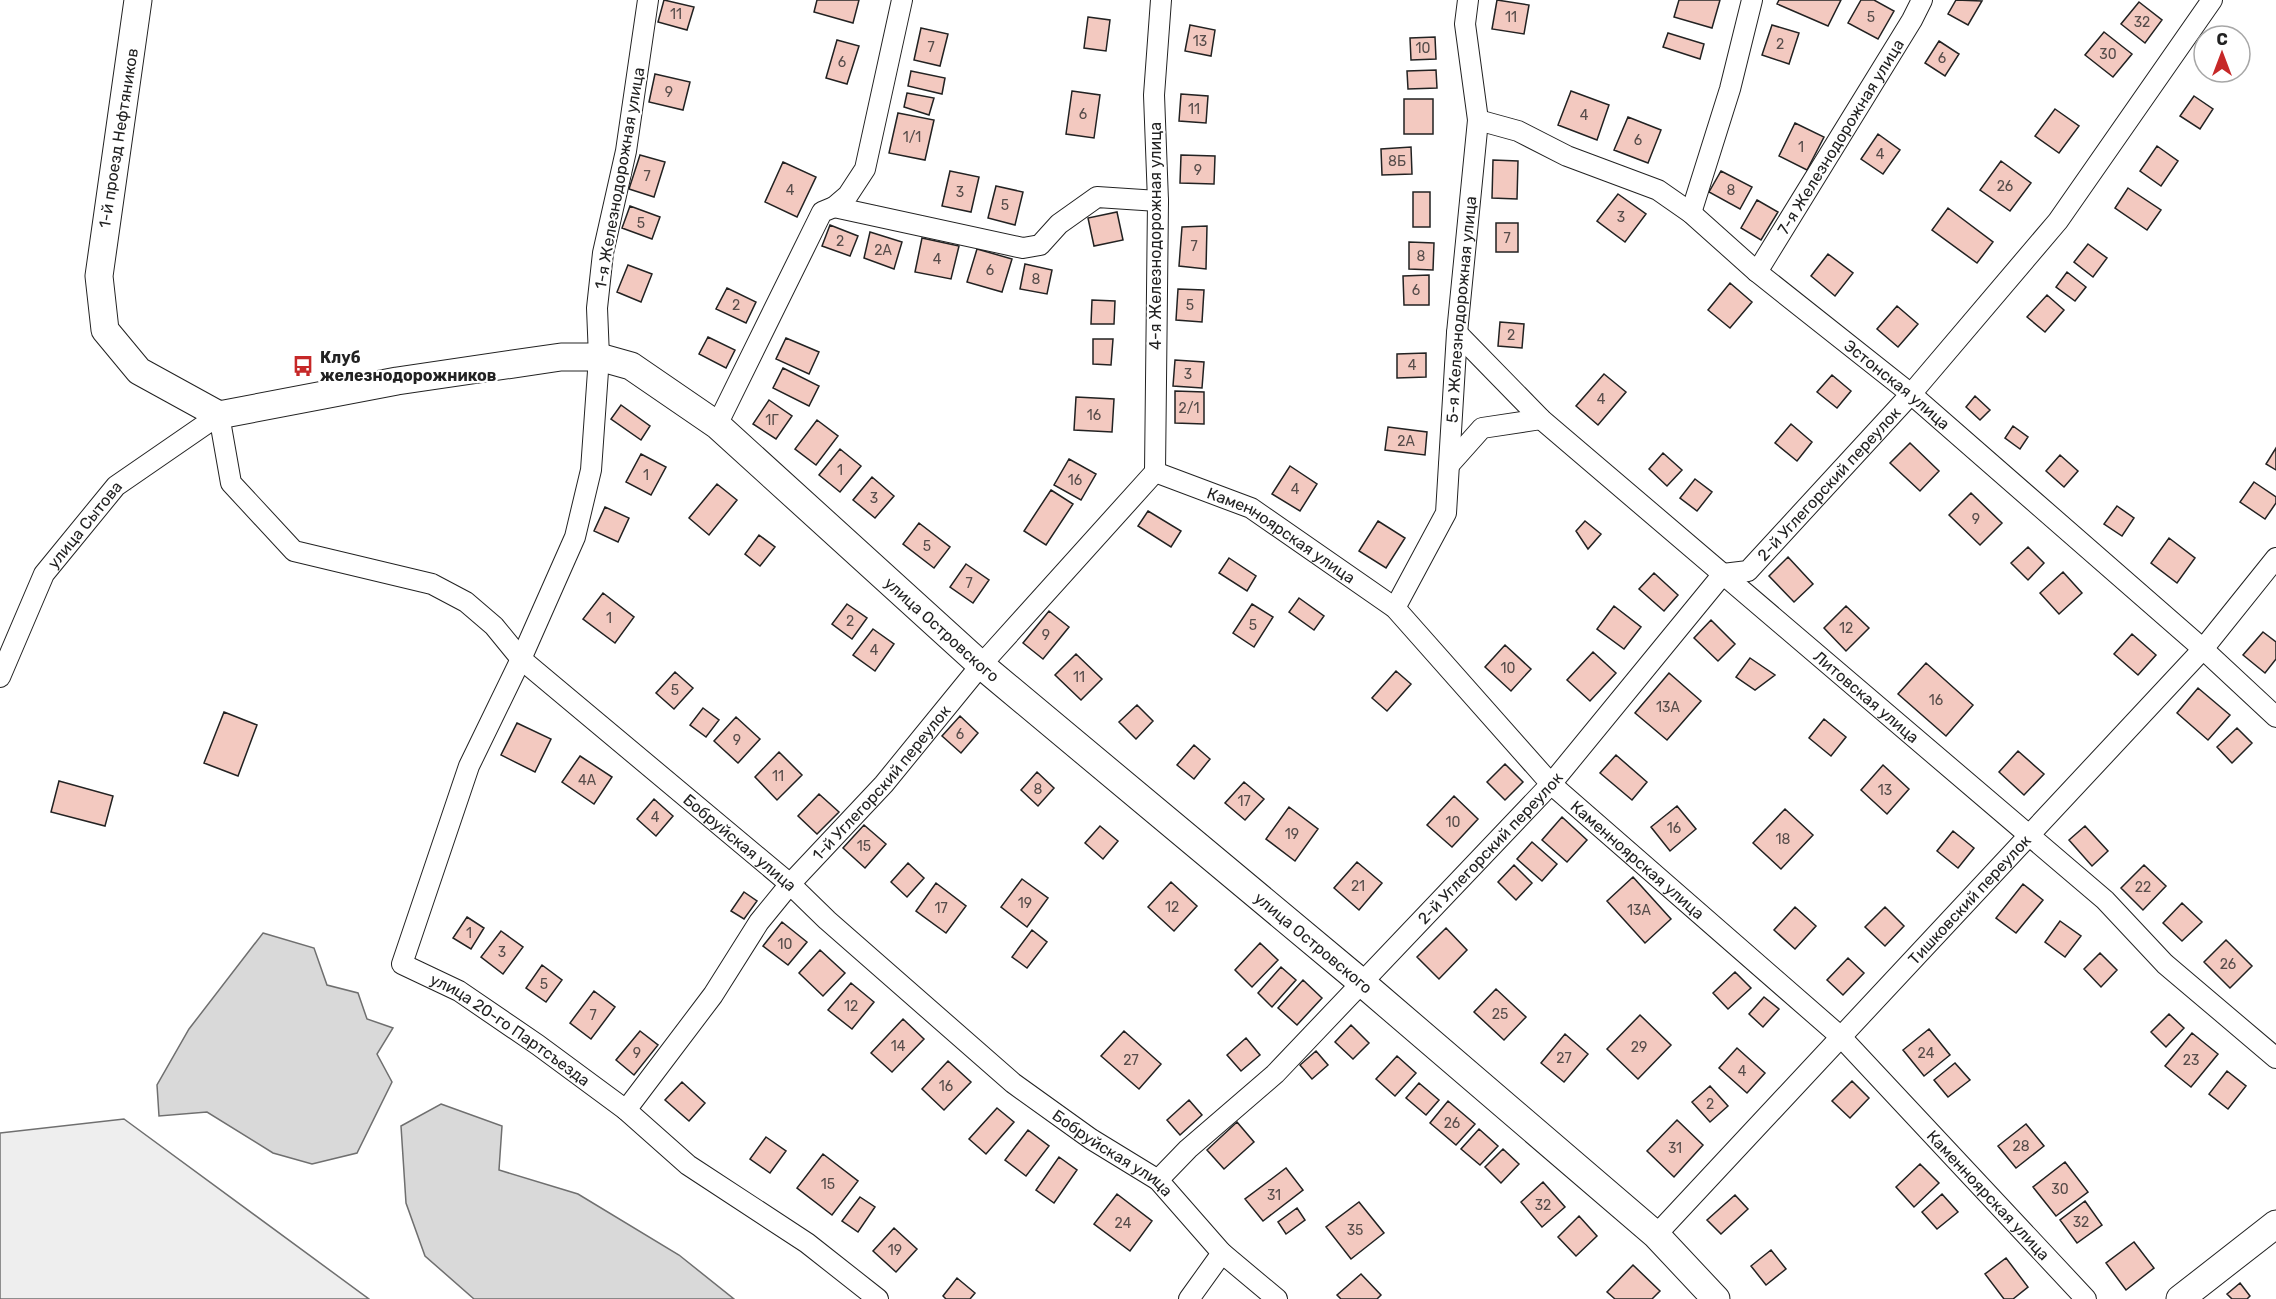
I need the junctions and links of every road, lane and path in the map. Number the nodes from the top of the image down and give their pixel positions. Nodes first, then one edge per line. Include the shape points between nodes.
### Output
1 (130, 0) edge
2 (138, 0) edge
3 (648, 0) edge
4 (902, 0) edge
5 (1161, 0) edge
6 (1468, 0) edge
7 (1752, 0) edge
8 (1922, 0) edge
9 (2212, 0) edge
10 (132, 48) junction
11 (1478, 120) junction
12 (1158, 201) junction
13 (834, 207) junction
14 (1690, 213) junction
15 (1757, 272) junction
16 (1457, 333) junction
17 (599, 357) junction
18 (1911, 394) junction
19 (219, 415) junction
20 (1541, 419) junction
21 (717, 425) junction
22 (1449, 465) junction
23 (1155, 472) junction
24 (2276, 558) edge
25 (1723, 574) junction
26 (1395, 608) junction
27 (2203, 649) junction
28 (521, 659) junction
29 (981, 665) junction
30 (0, 677) edge
31 (2276, 717) edge
32 (1551, 784) junction
33 (2029, 835) junction
34 (790, 884) junction
35 (1361, 982) junction
36 (1841, 1037) junction
37 (2276, 1058) edge
38 (626, 1110) junction
39 (1158, 1180) junction
40 (2276, 1224) edge
41 (1656, 1235) junction
42 (1222, 1253) junction
43 (878, 1299) edge
44 (1189, 1299) edge
45 (1276, 1299) edge
46 (1716, 1299) edge
47 (2086, 1299) edge
48 (2180, 1299) edge

1 - 10 street
2 - 10 street, 1-й проезд Нефтяников
3 - 17 street, 1-я Железнодорожная улица via 626,151 603,253 597,308
4 - 13 street via 865,169 848,195
5 - 12 street, 4-я Железнодорожная улица via 1154,95
6 - 11 street, 5-я Железнодорожная улица via 1465,24
7 - 14 street via 1730,89
8 - 15 street, 7-я Железнодорожная улица
9 - 18 street, 2-й Углегорский переулок via 2058,221
10 - 19 street, 1-й проезд Нефтяников via 99,276 105,330 139,371
11 - 14 street, Эстонская улица via 1518,131 1567,156 1658,190
11 - 16 street, 5-я Железнодорожная улица
12 - 13 street via 1097,197 1059,224 1040,245 1023,248
12 - 23 street, 4-я Железнодорожная улица
13 - 21 street via 822,212
14 - 15 street, Эстонская улица
15 - 18 street, Эстонская улица
16 - 20 street, Литовская улица
16 - 22 street, 5-я Железнодорожная улица
17 - 19 street, улица Островского via 561,357 408,379
17 - 21 street, улица Островского via 631,366
17 - 28 street, 1-я Железнодорожная улица via 591,470 575,537
18 - 25 street, 2-й Углегорский переулок via 1748,571
18 - 27 street, Эстонская улица
19 - 28 street, Бобруйская улица via 231,483 294,551 432,585 466,602 494,626
19 - 30 street, улица Сытова via 116,486 44,574
20 - 22 street via 1482,428
20 - 25 street, Литовская улица
21 - 29 street, улица Островского
22 - 26 street, 5-я Железнодорожная улица via 1446,513
23 - 26 street, Каменноярская улица via 1251,508
23 - 29 street, 1-й Углегорский переулок
24 - 27 street, Тишковский переулок
25 - 32 street, 2-й Углегорский переулок
25 - 33 street, Литовская улица
26 - 32 street, Каменноярская улица
27 - 31 street, Эстонская улица
27 - 33 street, Тишковский переулок
28 - 34 street, Бобруйская улица
28 - 38 street, улица 20-го Партсъезда via 469,766 402,964 459,991
29 - 34 street, 1-й Углегорский переулок via 884,784
29 - 35 street, улица Островского
32 - 35 street, 2-й Углегорский переулок
32 - 36 street, Каменноярская улица
33 - 36 street, Тишковский переулок
33 - 37 street, Литовская улица via 2105,900 2165,964
34 - 38 street, 1-й Углегорский переулок
34 - 39 street, Бобруйская улица via 1013,1083
35 - 39 street, 2-й Углегорский переулок via 1275,1074
35 - 41 street, улица Островского
36 - 41 street, Тишковский переулок
36 - 47 street, Каменноярская улица
38 - 43 street, улица 20-го Партсъезда via 688,1165 807,1243
39 - 42 street, Бобруйская улица
40 - 48 street
41 - 46 street, улица Островского
42 - 44 street
42 - 45 street, Бобруйская улица

